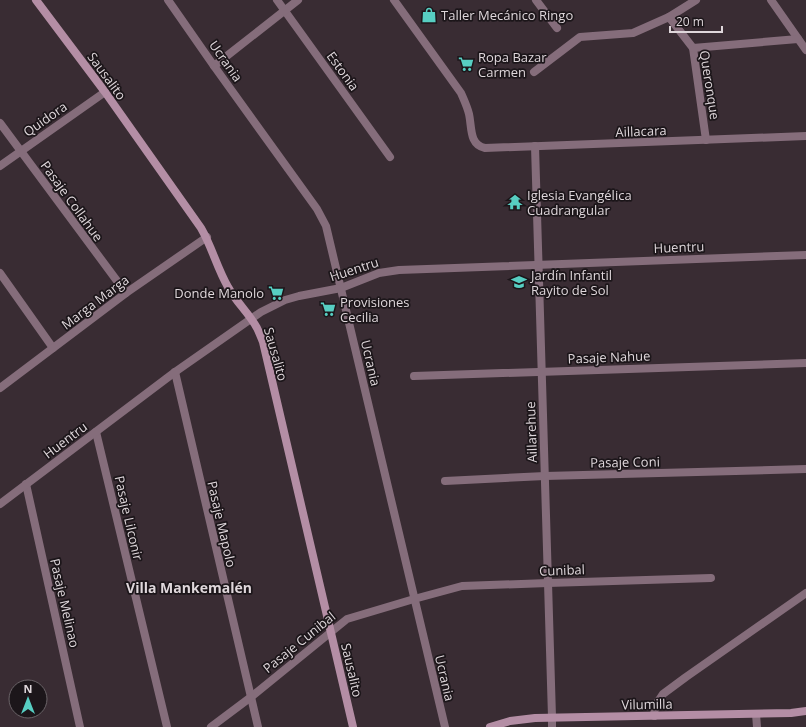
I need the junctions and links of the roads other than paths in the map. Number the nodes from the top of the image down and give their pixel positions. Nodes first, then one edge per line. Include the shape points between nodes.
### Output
1 (36, 0) edge
2 (168, 0) edge
3 (277, 0) edge
4 (298, 0) edge
5 (394, 0) edge
6 (536, 0) edge
7 (696, 0) edge
8 (771, 0) edge
9 (285, 11) junction
10 (669, 17) junction
11 (557, 28) dead end
12 (798, 39) junction
13 (693, 48) junction
14 (806, 50) edge
15 (214, 66) junction
16 (534, 72) dead end
17 (105, 92) junction
18 (0, 123) edge
19 (806, 136) edge
20 (706, 140) junction
21 (535, 146) junction
22 (21, 151) junction
23 (390, 157) dead end
24 (0, 166) edge
25 (207, 237) junction
26 (806, 254) edge
27 (538, 264) junction
28 (0, 273) edge
29 (341, 288) junction
30 (126, 293) junction
31 (251, 319) junction
32 (53, 348) junction
33 (806, 363) edge
34 (174, 372) junction
35 (542, 372) junction
36 (414, 376) dead end
37 (0, 388) edge
38 (96, 432) junction
39 (806, 469) edge
40 (545, 476) junction
41 (445, 481) dead end
42 (26, 484) junction
43 (0, 504) edge
44 (711, 578) dead end
45 (548, 582) junction
46 (806, 593) edge
47 (414, 598) junction
48 (331, 631) junction
49 (251, 697) junction
50 (806, 711) edge
51 (756, 714) junction
52 (654, 716) junction
53 (552, 717) junction
54 (80, 727) edge
55 (167, 727) edge
56 (211, 727) edge
57 (258, 727) edge
58 (353, 727) edge
59 (445, 727) edge
60 (490, 727) edge
61 (552, 727) edge
62 (757, 727) edge

1 - 17 street, Sausalito
2 - 15 street, Ucrania
3 - 9 street, Estonia
4 - 9 street
5 - 21 street, Aillacara via 461,93 469,114 472,136 477,144 486,148
6 - 11 street
7 - 10 street
8 - 12 street
9 - 15 street
9 - 23 street, Estonia
10 - 13 street, Queronque
10 - 16 street via 633,33 580,37
12 - 13 street
12 - 14 street
13 - 20 street, Queronque
15 - 29 street, Ucrania via 319,213 327,231
17 - 22 street, Quidora
17 - 25 street, Sausalito
18 - 22 street, Pasaje Collahue
19 - 20 street, Aillacara
20 - 21 street, Aillacara
21 - 27 street, Aillarehue
22 - 24 street, Quidora
22 - 30 street, Pasaje Collahue
25 - 30 street, Marga Marga
25 - 31 street, Sausalito via 215,262 228,288
26 - 27 street, Huentru
27 - 29 street, Huentru via 386,271
27 - 35 street, Aillarehue
28 - 32 street
29 - 31 street, Huentru via 285,300
29 - 47 street, Ucrania
30 - 32 street, Marga Marga
31 - 34 street, Huentru
31 - 48 street, Sausalito via 263,342
32 - 37 street, Marga Marga
33 - 35 street, Pasaje Nahue
34 - 38 street, Huentru
34 - 49 street, Pasaje Mapolo
35 - 36 street, Pasaje Nahue
35 - 40 street, Aillarehue
38 - 42 street, Huentru
38 - 55 street, Pasaje Lilconir
39 - 40 street, Pasaje Coni
40 - 41 street, Pasaje Coni
40 - 45 street, Aillarehue
42 - 43 street, Huentru
42 - 54 street, Pasaje Melinao
44 - 45 street, Cunibal
45 - 47 street, Cunibal via 462,586
45 - 53 street, Aillarehue
46 - 52 street via 663,694 655,706
47 - 48 street, Pasaje Cunibal via 347,619
47 - 59 street, Ucrania
48 - 49 street, Pasaje Cunibal
48 - 58 street, Sausalito
49 - 56 street, Pasaje Cunibal
49 - 57 street, Pasaje Mapolo
50 - 51 street, Vilumilla
51 - 52 street, Vilumilla
51 - 62 street
52 - 53 street, Vilumilla
53 - 60 street, Vilumilla via 528,718
53 - 61 street, Aillarehue

